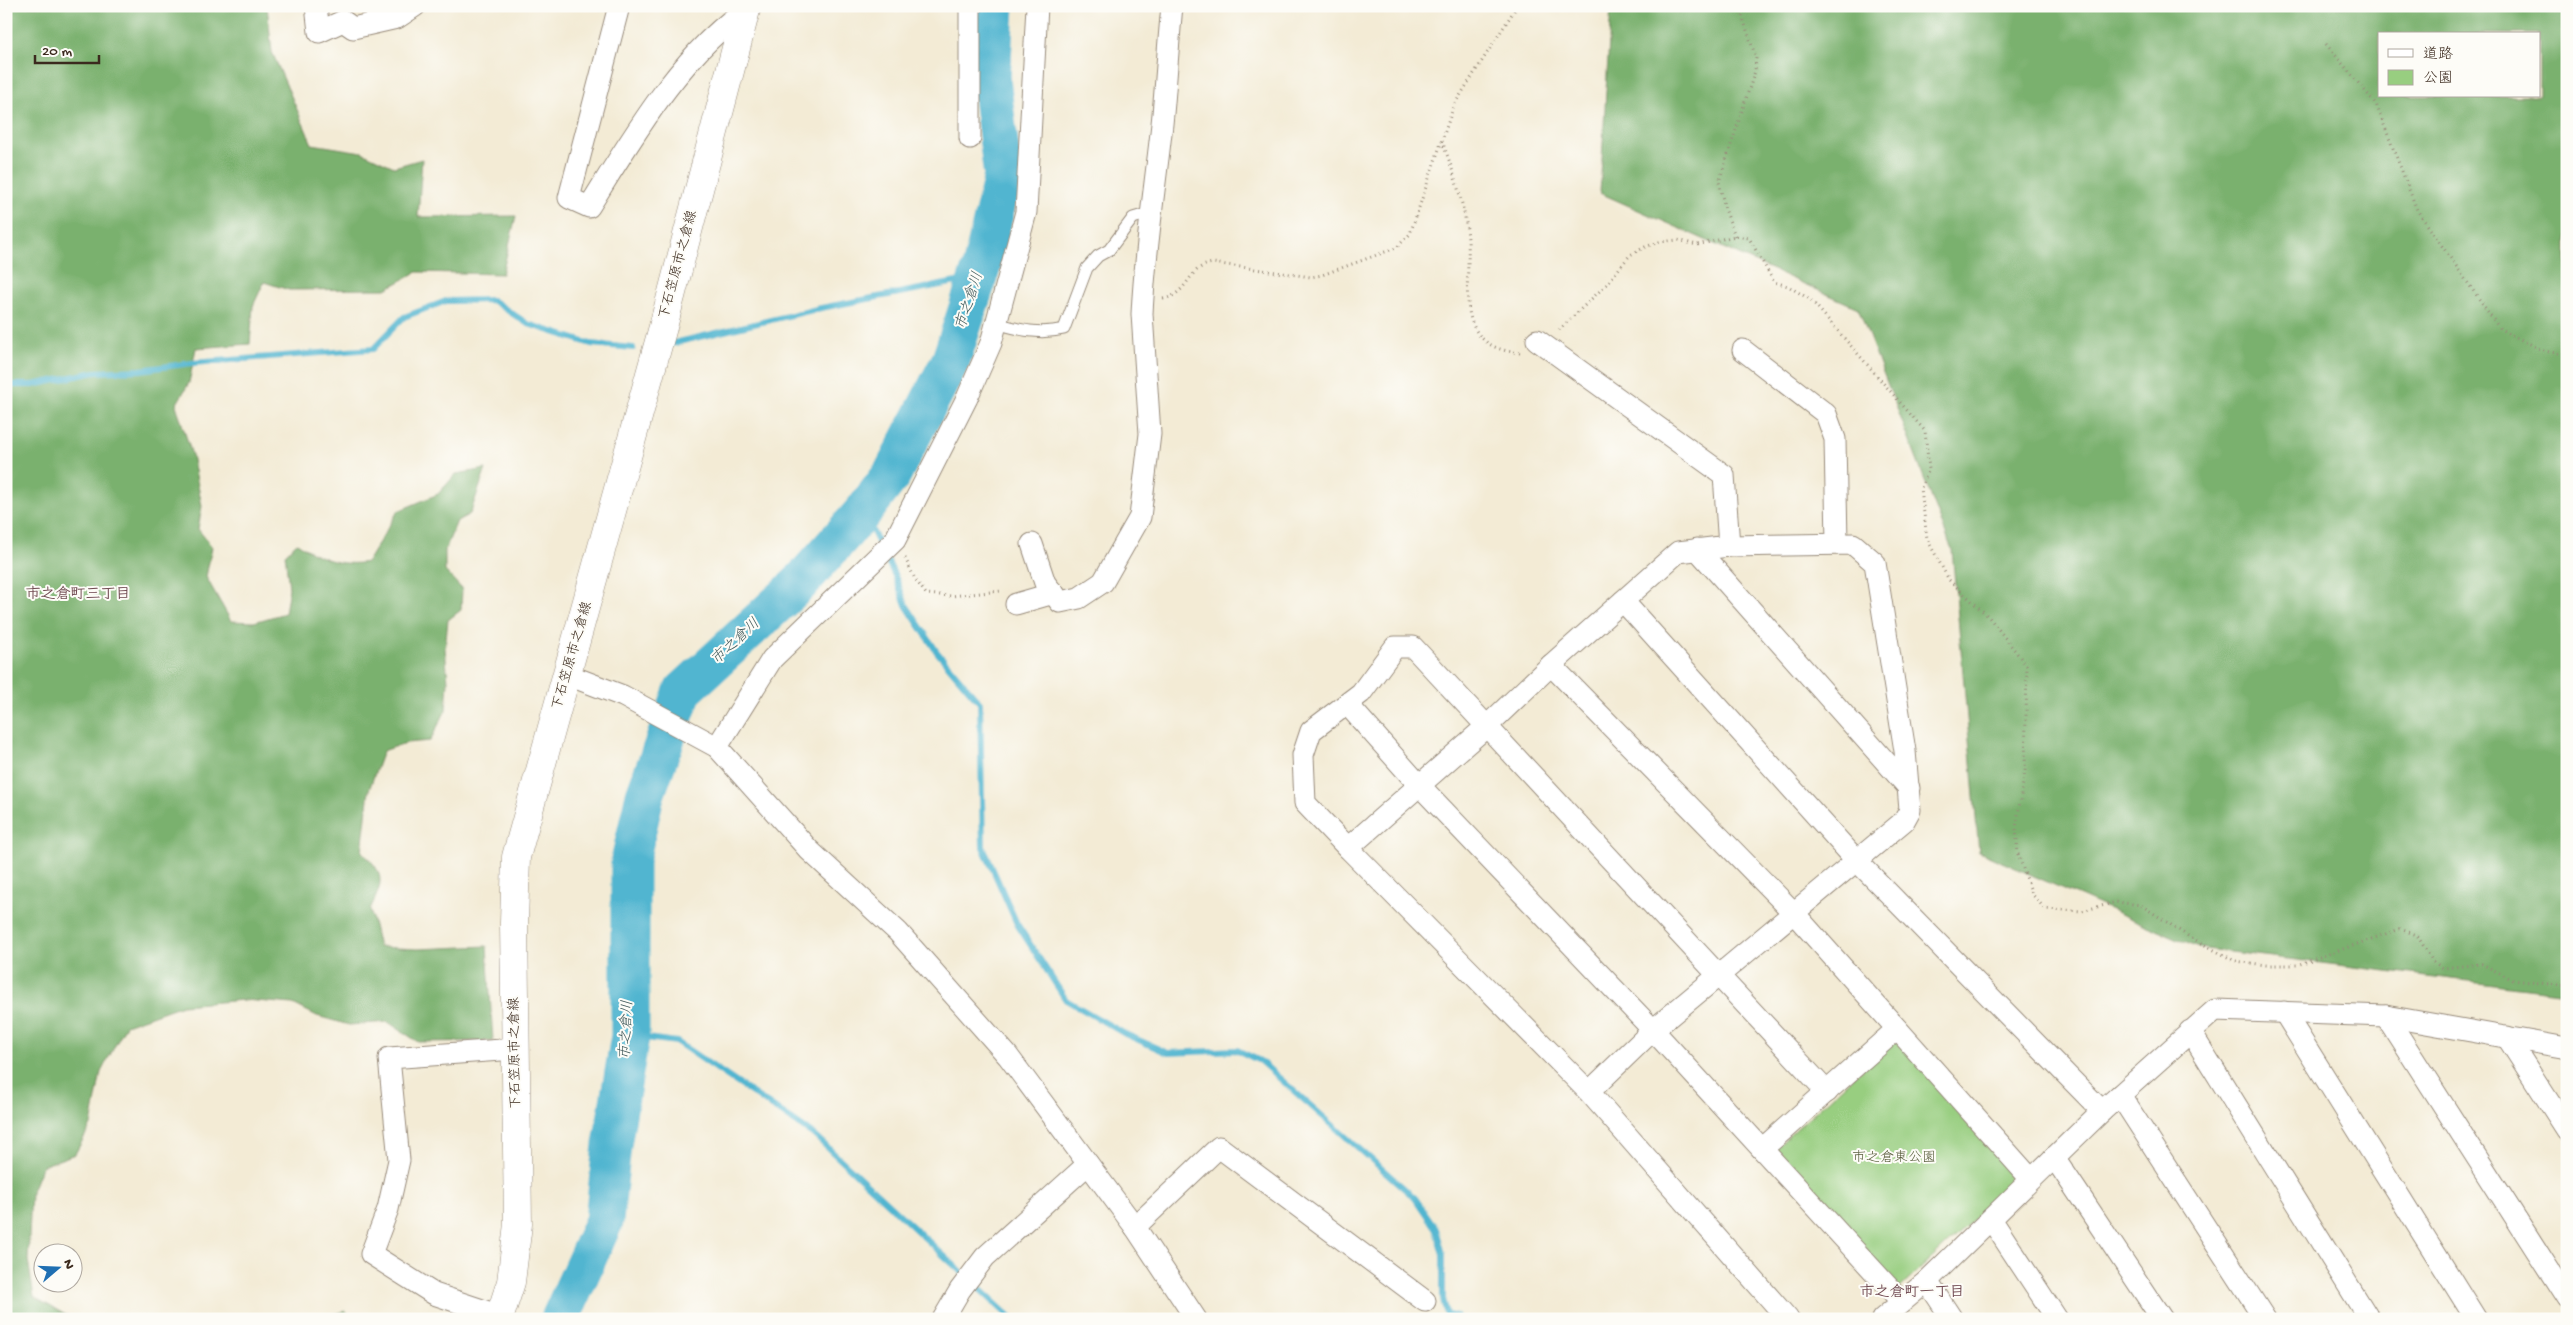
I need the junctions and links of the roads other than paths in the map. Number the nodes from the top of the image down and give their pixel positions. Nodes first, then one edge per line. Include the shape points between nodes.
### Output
1 (316, 6) edge
2 (415, 6) edge
3 (618, 6) edge
4 (970, 6) edge
5 (1038, 6) edge
6 (1172, 6) edge
7 (748, 7) edge
8 (970, 138) dead end
9 (1150, 213) junction
10 (996, 323) junction
11 (1540, 342) road end
12 (1743, 350) dead end
13 (1837, 543) junction
14 (1032, 544) dead end
15 (1730, 546) junction
16 (1697, 549) junction
17 (1054, 593) junction
18 (1012, 597) road end
19 (1624, 601) junction
20 (1551, 665) junction
21 (568, 675) junction
22 (1348, 706) junction
23 (1486, 726) junction
24 (717, 747) junction
25 (1420, 786) junction
26 (1909, 788) junction
27 (1348, 848) junction
28 (1858, 861) junction
29 (1793, 912) junction
30 (1718, 976) junction
31 (2284, 1012) junction
32 (2386, 1016) junction
33 (1897, 1029) junction
34 (1653, 1030) junction
35 (2190, 1031) junction
36 (2507, 1037) junction
37 (2567, 1048) edge
38 (516, 1049) junction
39 (1589, 1092) junction
40 (1827, 1092) junction
41 (2120, 1095) junction
42 (2102, 1111) junction
43 (2567, 1130) edge
44 (1762, 1149) junction
45 (2054, 1157) junction
46 (1088, 1164) junction
47 (2032, 1179) junction
48 (1991, 1219) junction
49 (1135, 1226) junction
50 (1927, 1281) junction
51 (2567, 1298) edge
52 (1424, 1301) dead end
53 (1902, 1302) junction
54 (500, 1317) edge
55 (943, 1319) edge
56 (1196, 1319) edge
57 (1788, 1319) edge
58 (1882, 1319) edge
59 (1952, 1319) edge
60 (2057, 1319) edge
61 (2162, 1319) edge
62 (2264, 1319) edge
63 (2369, 1319) edge
64 (2476, 1319) edge

1 - 2 street via 319,32 342,21 353,28 397,18
3 - 7 street via 569,198 589,207 626,148 694,54
4 - 8 street
5 - 10 street via 1026,212
6 - 9 street via 1162,125
7 - 21 main road, 下石笠原市之倉線
9 - 10 lane via 1132,218 1109,250 1087,268 1064,329 1048,333
9 - 17 street via 1142,297 1150,434 1140,517 1103,582 1079,598 1060,602
10 - 24 street via 991,343 967,398 895,540 772,659
11 - 15 street via 1724,475
12 - 13 street via 1826,414 1835,439
13 - 15 street
13 - 26 street via 1853,544 1875,563
14 - 17 street via 1045,583
15 - 16 street
16 - 19 street via 1678,552
16 - 26 street
17 - 18 street
19 - 20 street
19 - 28 street
20 - 23 street
20 - 29 street
21 - 24 street via 623,696
21 - 38 main road, 下石笠原市之倉線 via 516,856
22 - 23 street via 1395,647 1413,647
22 - 25 street
22 - 27 street via 1312,731 1303,755 1305,803
23 - 25 street
23 - 30 street
24 - 46 street via 810,850 898,932 1008,1056
25 - 27 street
25 - 34 street
26 - 28 street via 1910,810 1904,821
27 - 39 street
28 - 29 street
28 - 42 street
29 - 30 street
29 - 33 street
30 - 34 street
30 - 40 street
31 - 32 street
31 - 35 street via 2215,1010
31 - 64 street
32 - 36 street
32 - 51 street
33 - 40 street
33 - 47 street
34 - 39 street
34 - 44 street
35 - 41 street
35 - 63 street
36 - 37 street
36 - 43 street
38 - 54 main road, 下石笠原市之倉線 via 518,1224 511,1282
38 - 54 street via 389,1058 399,1160 388,1208 371,1254 434,1294
39 - 57 street
40 - 44 street
41 - 42 street
41 - 62 street
42 - 45 street
44 - 53 street
45 - 47 street
45 - 61 street
46 - 49 street
46 - 55 street via 986,1257 960,1290
47 - 48 street
48 - 50 street
48 - 60 street
49 - 52 street via 1219,1147
49 - 56 street
50 - 53 street
50 - 59 street
53 - 58 street

